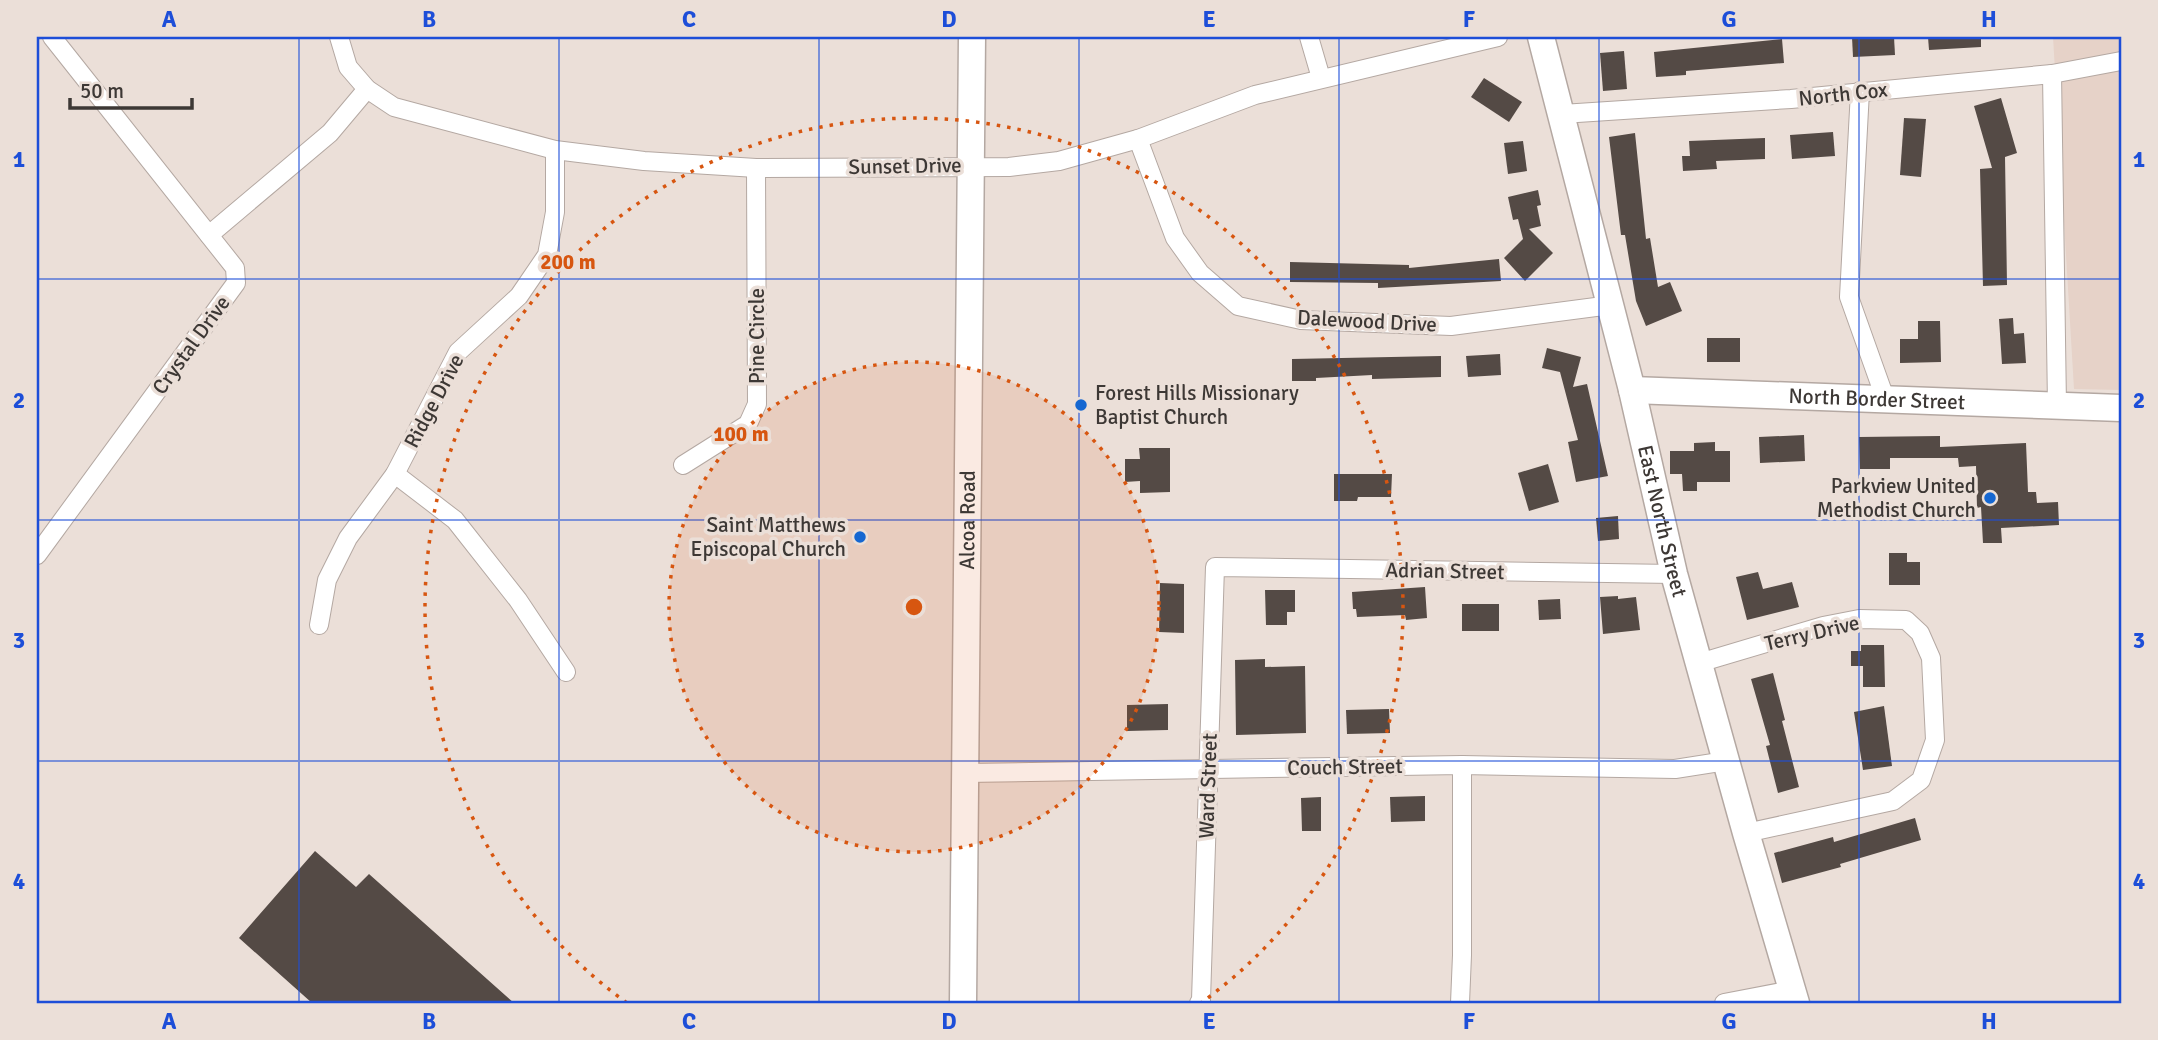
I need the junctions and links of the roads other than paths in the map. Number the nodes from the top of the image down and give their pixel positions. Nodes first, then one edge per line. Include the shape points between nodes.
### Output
1 (52, 37) edge
2 (339, 37) edge
3 (972, 37) edge
4 (1309, 37) edge
5 (1499, 37) edge
6 (1541, 37) edge
7 (2121, 61) edge
8 (2052, 74) junction
9 (1321, 78) junction
10 (367, 89) junction
11 (1860, 92) junction
12 (1562, 114) junction
13 (1138, 139) junction
14 (555, 150) junction
15 (971, 165) junction
16 (756, 168) junction
17 (209, 235) junction
18 (1611, 305) junction
19 (1632, 390) junction
20 (1885, 398) junction
21 (2057, 405) junction
22 (2121, 408) edge
23 (683, 465) dead end
24 (396, 474) junction
25 (37, 555) edge
26 (1215, 567) joint
27 (1674, 574) junction
28 (319, 625) dead end
29 (1699, 663) junction
30 (566, 672) dead end
31 (1726, 761) junction
32 (1462, 765) junction
33 (1209, 769) junction
34 (964, 773) junction
35 (1745, 833) junction
36 (1794, 997) edge
37 (963, 1003) edge
38 (1199, 1003) edge
39 (1460, 1003) edge
40 (1724, 1003) edge

1 - 17 street, Crystal Drive
2 - 10 street, Sunset Drive via 348,68
3 - 15 street, Alcoa Road
4 - 9 street
5 - 9 street, Sunset Drive
6 - 12 street, East North Street
7 - 8 street, North Cox
8 - 11 street, North Cox
8 - 21 street
9 - 13 street, Sunset Drive via 1255,95
10 - 14 street, Sunset Drive via 394,107
10 - 17 street via 330,133
11 - 12 street, North Cox
11 - 20 street via 1849,297
12 - 18 street, East North Street
13 - 15 street, Sunset Drive via 1059,160 1009,167
13 - 18 street, Dalewood Drive via 1175,237 1200,274 1238,306 1301,320 1451,326
14 - 16 street, Sunset Drive
14 - 24 street, Ridge Drive via 555,212 547,255 519,296 458,352
15 - 16 street, Sunset Drive
15 - 34 street, Alcoa Road
16 - 23 street, Pine Circle via 757,404 748,424
17 - 25 street, Crystal Drive via 235,268 236,283
18 - 19 street, East North Street
19 - 20 street, North Border Street
19 - 27 street, East North Street
20 - 21 street, North Border Street
21 - 22 street, North Border Street
24 - 28 street, Ridge Drive via 348,538 327,580
24 - 30 street via 455,520 518,600
26 - 27 street, Adrian Street
26 - 33 street, Ward Street
27 - 29 street, East North Street
29 - 31 street, East North Street
29 - 35 street, Terry Drive via 1823,626 1859,620 1906,620 1920,633 1931,659 1935,740 1922,780 1893,801
31 - 32 street, Couch Street via 1675,769
31 - 35 street, East North Street
32 - 33 street, Couch Street
32 - 39 street
33 - 34 street, Couch Street
33 - 38 street, Ward Street
34 - 37 street, Alcoa Road
35 - 36 street, East North Street
36 - 40 street

